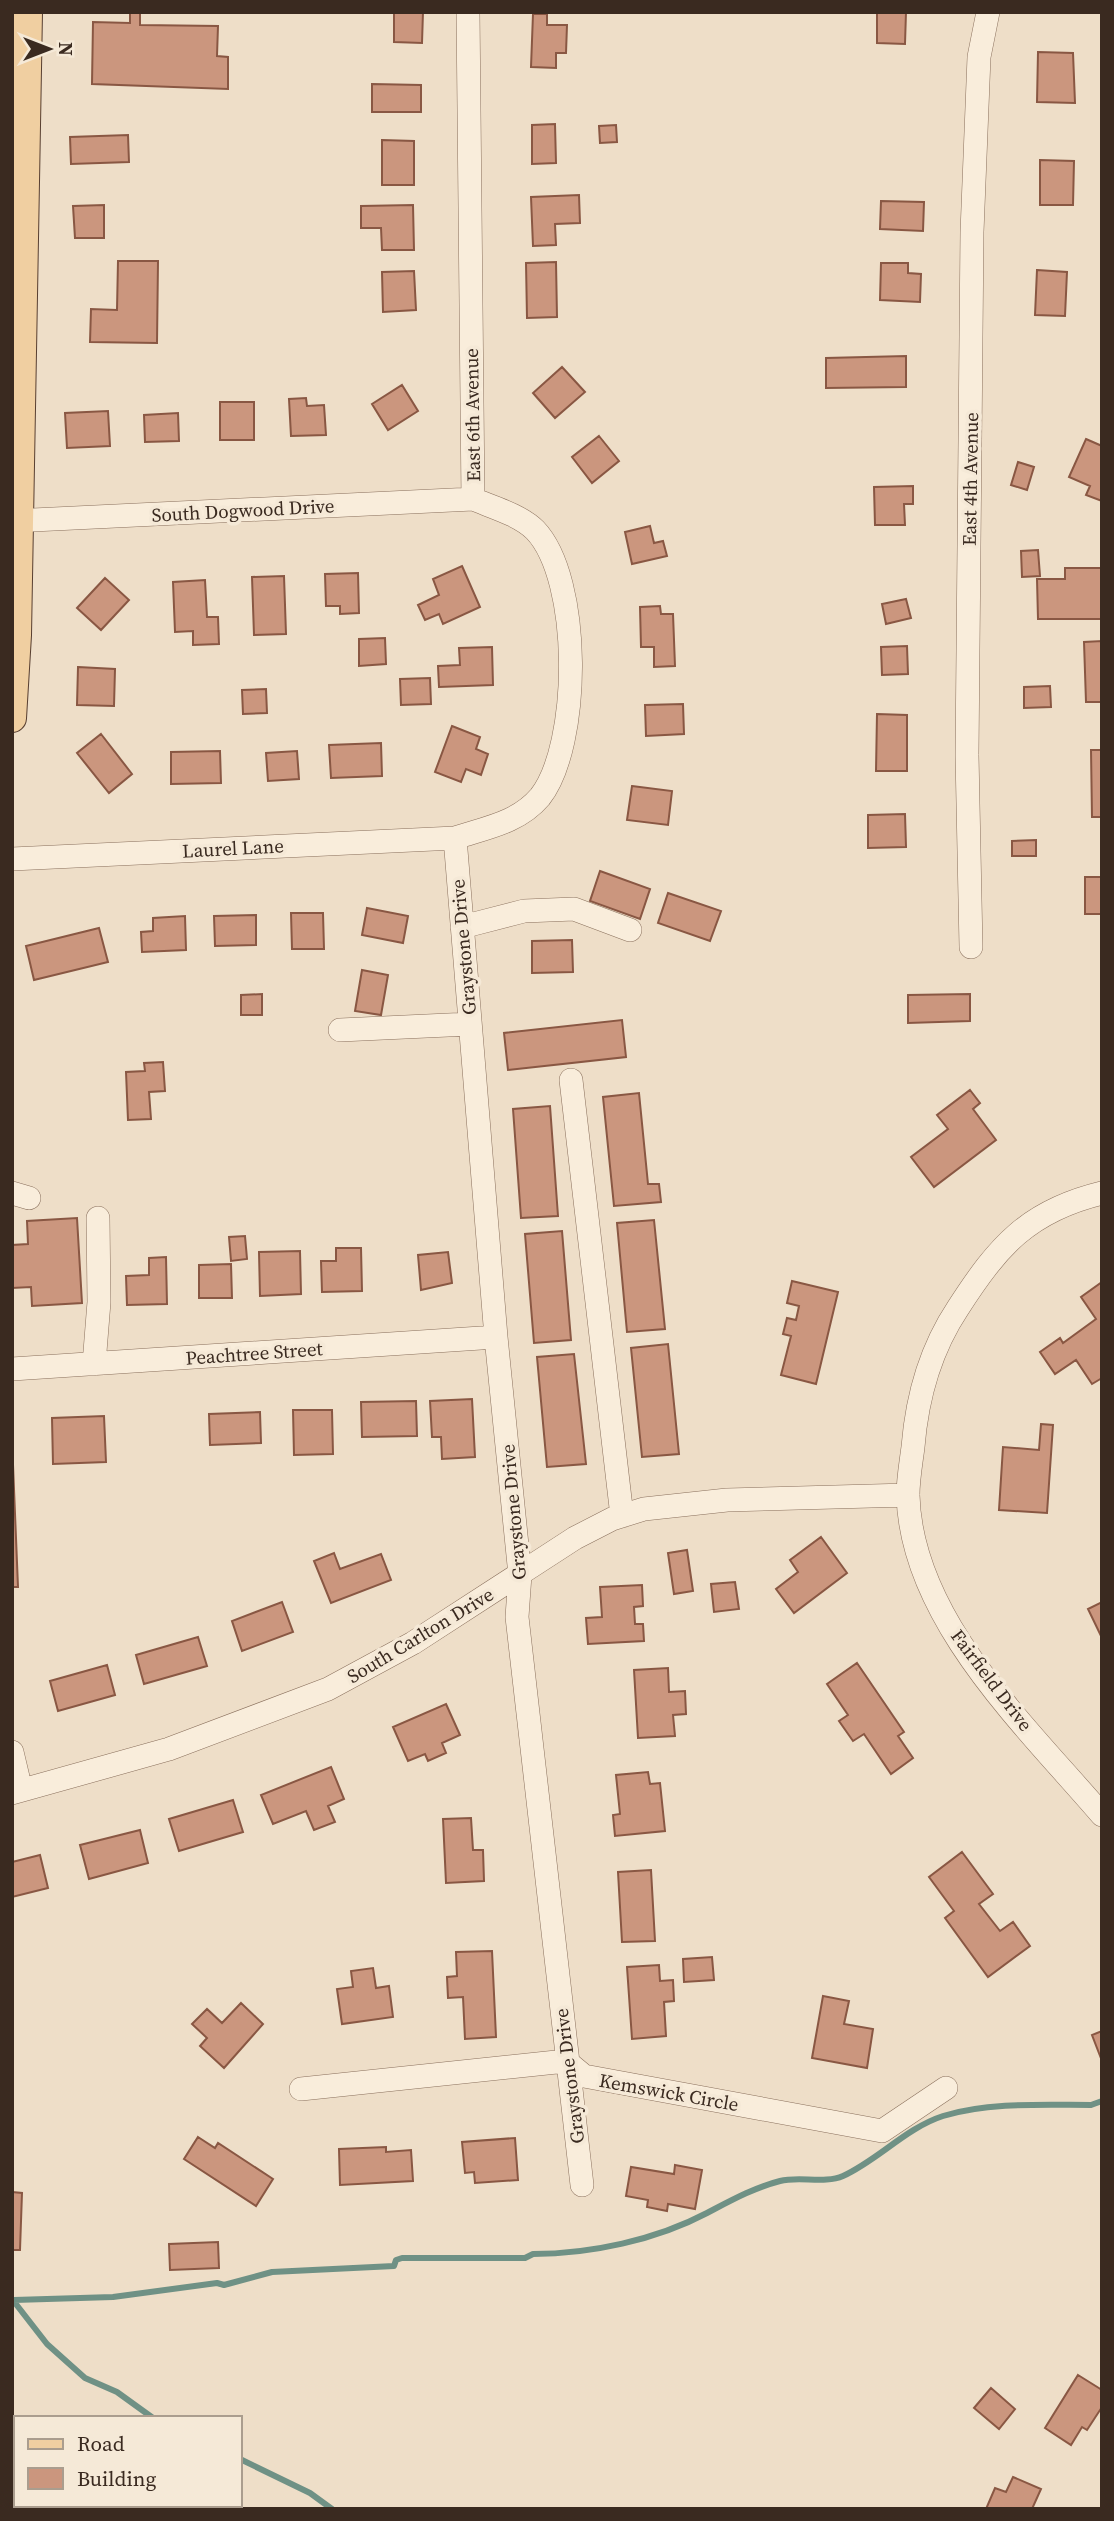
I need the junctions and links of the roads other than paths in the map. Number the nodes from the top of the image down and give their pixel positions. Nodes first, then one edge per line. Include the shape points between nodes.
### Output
1 (28, 12) edge
2 (468, 12) edge
3 (988, 12) edge
4 (20, 43) edge
5 (19, 109) edge
6 (19, 177) edge
7 (473, 499) junction
8 (16, 521) edge
9 (12, 718) edge
10 (454, 838) junction
11 (12, 859) edge
12 (462, 927) junction
13 (630, 930) dead end
14 (971, 947) dead end
15 (470, 1024) junction
16 (340, 1030) dead end
17 (570, 1080) dead end
18 (1102, 1193) edge
19 (97, 1218) dead end
20 (496, 1337) junction
21 (94, 1364) junction
22 (12, 1369) edge
23 (908, 1495) junction
24 (622, 1516) junction
25 (520, 1575) junction
26 (12, 1752) edge
27 (17, 1792) edge
28 (1102, 1815) edge
29 (566, 2060) junction
30 (946, 2088) dead end
31 (301, 2089) dead end
32 (582, 2185) dead end

1 - 4 main road
2 - 7 street, East 6th Avenue
3 - 14 street, East 4th Avenue via 979,58 972,232 967,755
4 - 5 main road
5 - 6 main road
6 - 8 main road
7 - 8 street, South Dogwood Drive
7 - 10 street, East 6th Avenue via 535,530 552,559 569,628 570,697 555,765 540,796 515,820
8 - 9 main road
10 - 11 street, Laurel Lane
10 - 12 street, Graystone Drive
12 - 13 street via 524,911 574,909
12 - 15 street, Graystone Drive
15 - 16 street
15 - 20 street, Graystone Drive
17 - 24 street
18 - 23 street, Fairfield Drive via 1043,1213 1016,1234 952,1317 923,1381
19 - 21 street via 99,1302
20 - 21 street, Peachtree Street
20 - 25 street, Graystone Drive
21 - 22 street, Peachtree Street
23 - 24 street, South Carlton Drive via 727,1500
23 - 28 street, Fairfield Drive via 922,1565 956,1637
24 - 25 street, South Carlton Drive via 575,1538
25 - 27 street, South Carlton Drive via 366,1670 289,1706 169,1749
25 - 29 street, Graystone Drive via 517,1617
26 - 27 street
29 - 30 street, Kemswick Circle via 584,2076 882,2131
29 - 31 street
29 - 32 street, Graystone Drive

